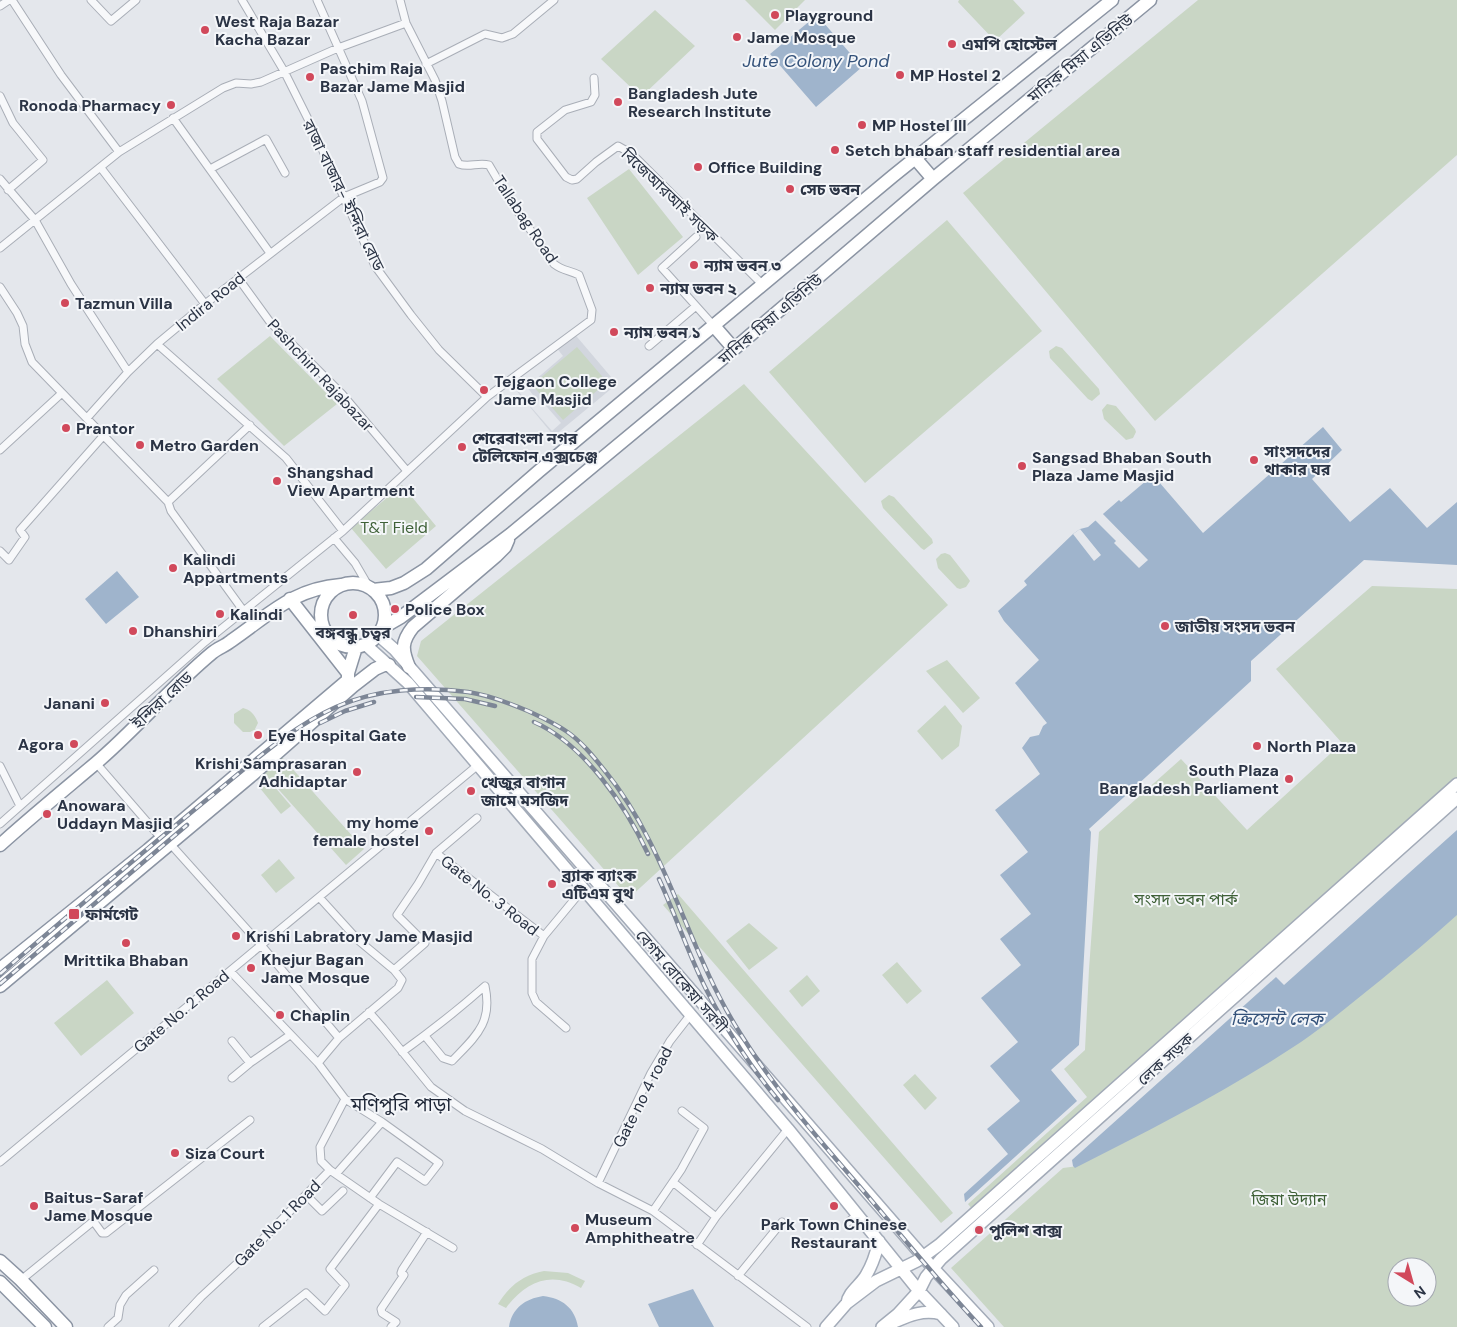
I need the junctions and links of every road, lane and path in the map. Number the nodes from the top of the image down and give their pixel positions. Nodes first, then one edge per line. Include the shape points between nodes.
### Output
1 (11, 0) edge
2 (91, 0) edge
3 (136, 0) edge
4 (242, 0) edge
5 (317, 0) edge
6 (400, 0) edge
7 (554, 0) edge
8 (1112, 0) edge
9 (1150, 0) edge
10 (0, 6) edge
11 (406, 23) junction
12 (338, 48) junction
13 (426, 64) junction
14 (284, 71) junction
15 (594, 78) dead end
16 (0, 96) edge
17 (174, 118) junction
18 (119, 152) junction
19 (915, 158) junction
20 (101, 168) junction
21 (210, 169) junction
22 (285, 172) dead end
23 (0, 179) edge
24 (933, 179) junction
25 (8, 190) junction
26 (344, 197) junction
27 (35, 220) junction
28 (696, 237) dead end
29 (0, 248) edge
30 (270, 253) junction
31 (238, 278) junction
32 (763, 285) junction
33 (0, 287) edge
34 (205, 304) junction
35 (696, 306) junction
36 (714, 326) junction
37 (158, 344) junction
38 (649, 346) dead end
39 (734, 349) junction
40 (128, 372) junction
41 (62, 393) junction
42 (487, 397) junction
43 (87, 418) junction
44 (250, 425) junction
45 (104, 435) junction
46 (0, 450) edge
47 (407, 470) junction
48 (168, 502) junction
49 (343, 531) junction
50 (511, 534) junction
51 (334, 538) junction
52 (0, 551) edge
53 (341, 585) junction
54 (371, 588) junction
55 (290, 600) junction
56 (244, 610) junction
57 (253, 624) junction
58 (380, 632) junction
59 (361, 646) junction
60 (389, 665) junction
61 (409, 667) junction
62 (348, 673) junction
63 (96, 763) junction
64 (478, 765) junction
65 (0, 766) edge
66 (1457, 784) edge
67 (1457, 798) edge
68 (20, 806) junction
69 (477, 818) dead end
70 (0, 824) edge
71 (165, 841) junction
72 (2, 845) edge
73 (436, 853) junction
74 (583, 889) junction
75 (319, 897) junction
76 (544, 936) junction
77 (261, 945) junction
78 (0, 969) edge
79 (394, 970) junction
80 (230, 971) junction
81 (0, 986) edge
82 (369, 1012) junction
83 (691, 1014) junction
84 (566, 1028) dead end
85 (290, 1035) junction
86 (425, 1036) junction
87 (340, 1038) junction
88 (232, 1041) dead end
89 (402, 1052) junction
90 (250, 1063) junction
91 (318, 1063) junction
92 (232, 1078) dead end
93 (345, 1099) junction
94 (682, 1111) dead end
95 (250, 1120) dead end
96 (382, 1122) junction
97 (788, 1129) junction
98 (0, 1162) edge
99 (333, 1172) junction
100 (673, 1182) junction
101 (598, 1183) junction
102 (343, 1191) dead end
103 (306, 1194) junction
104 (370, 1198) junction
105 (378, 1204) junction
106 (653, 1211) junction
107 (857, 1215) junction
108 (716, 1217) junction
109 (782, 1222) dead end
110 (847, 1223) dead end
111 (427, 1232) junction
112 (879, 1241) junction
113 (697, 1245) junction
114 (453, 1248) dead end
115 (923, 1258) junction
116 (0, 1261) edge
117 (902, 1268) junction
118 (933, 1268) junction
119 (154, 1270) dead end
120 (738, 1276) junction
121 (21, 1280) junction
122 (0, 1282) edge
123 (919, 1291) junction
124 (848, 1303) junction
125 (941, 1314) junction
126 (44, 1327) edge
127 (66, 1327) edge
128 (108, 1327) edge
129 (173, 1327) edge
130 (263, 1327) edge
131 (391, 1327) edge
132 (807, 1327) edge
133 (826, 1327) edge
134 (881, 1327) edge
135 (953, 1327) edge
136 (988, 1327) edge

1 - 10 street
1 - 18 street via 61,75
2 - 3 street via 111,21
4 - 14 street, রাজা বাজার- ইন্দিরা রোড
5 - 12 street, Indira Road
6 - 11 street, Tallabag Road
7 - 13 street via 513,34 502,38 485,34
8 - 19 highway, মানিক মিয়া এভিনিউ
9 - 24 highway, মানিক মিয়া এভিনিউ
11 - 12 street
11 - 13 street, Tallabag Road
12 - 14 street
12 - 26 street, Indira Road via 362,101 383,174 380,182
13 - 42 street, Tallabag Road via 442,101 459,164 465,167 489,164 508,199 554,264 563,271 579,275 592,310 591,320
14 - 17 street via 261,82 236,83 223,88
14 - 26 street, রাজা বাজার- ইন্দিরা রোড
15 - 32 street, বিজেআরআই সড়ক via 595,96 590,102 566,110 537,132 537,140 566,177 577,179 618,146 632,154
16 - 25 street via 14,123 43,160
17 - 18 street
17 - 21 street
18 - 20 street
19 - 24 highway
19 - 32 highway, মানিক মিয়া এভিনিউ
20 - 27 street
20 - 34 street
21 - 22 street via 266,139
21 - 30 street
23 - 25 street
24 - 39 highway, মানিক মিয়া এভিনিউ
25 - 27 street
26 - 30 street, Indira Road
26 - 42 street, রাজা বাজার- ইন্দিরা রোড via 375,266 410,316
27 - 29 street
27 - 40 street via 71,284
28 - 35 street via 662,268
30 - 31 street, Indira Road
31 - 34 street, Indira Road
31 - 47 street, Pashchim Rajabazar via 270,322 342,394
32 - 36 highway, মানিক মিয়া এভিনিউ
33 - 41 street via 23,326 32,362
34 - 37 street, Indira Road
35 - 36 street
35 - 38 street
36 - 39 highway
36 - 54 highway, মানিক মিয়া এভিনিউ via 415,577 391,588
37 - 40 street, Indira Road
37 - 44 street
39 - 50 highway, মানিক মিয়া এভিনিউ
40 - 43 street, Indira Road
41 - 43 street
41 - 46 street
42 - 47 street
43 - 45 street
44 - 48 street
44 - 49 street via 286,458
45 - 48 street
45 - 52 street via 20,530 25,537 9,560
47 - 49 street
48 - 56 street via 171,511
49 - 51 street
50 - 58 highway, মানিক মিয়া এভিনিউ
50 - 61 highway via 500,552 413,627 403,649
51 - 54 street
51 - 56 street
53 - 54 highway via 355,583
53 - 55 highway, ইন্দিরা রোড via 315,590
53 - 59 highway via 331,591 323,602 321,622 326,634 336,643
54 - 58 highway via 384,609
55 - 57 highway, ইন্দিরা রোড
55 - 62 highway
56 - 57 street
56 - 68 street, ইন্দিরা রোড
57 - 63 highway, ইন্দিরা রোড via 213,652
58 - 59 highway
58 - 61 main road, বেগম রোকেয়া সরণী
59 - 60 main road, বেগম রোকেয়া সরণী
59 - 62 highway
60 - 64 main road, বেগম রোকেয়া সরণী
60 - 71 highway via 375,669 353,686 257,770
61 - 115 main road, বেগম রোকেয়া সরণী
62 - 71 highway via 348,680
63 - 71 street
63 - 72 highway, ইন্দিরা রোড
64 - 74 main road, বেগম রোকেয়া সরণী
64 - 75 street, Gate No. 2 Road
65 - 68 street
66 - 115 main road
67 - 118 main road, লেক সড়ক
68 - 70 street, ইন্দিরা রোড
69 - 73 street
71 - 77 street
71 - 78 highway
71 - 81 highway
73 - 76 street, Gate No. 3 Road
73 - 79 street via 397,915 425,943
74 - 76 street, Gate No. 3 Road
74 - 83 main road, বেগম রোকেয়া সরণী
75 - 77 street, Gate No. 2 Road
75 - 79 street via 358,940
76 - 84 street, Gate No. 3 Road via 532,959 532,993 536,1002
77 - 80 street, Gate No. 2 Road
77 - 87 street
79 - 82 street via 402,980 401,984
80 - 85 street
80 - 98 street, Gate No. 2 Road
82 - 87 street
82 - 89 street
83 - 97 main road, বেগম রোকেয়া সরণী
83 - 101 street, Gate no 4 road via 651,1073
85 - 90 street
85 - 91 street
86 - 86 street via 441,1024 485,986 488,1007 484,1023 452,1061 443,1058
86 - 89 street
87 - 91 street
88 - 90 street
89 - 101 street via 431,1087 465,1111 542,1149
90 - 92 street
91 - 93 street
93 - 96 street
93 - 99 street, Gate No. 1 Road via 320,1147 320,1160
94 - 100 street via 704,1128
95 - 121 street via 106,1233 91,1223
96 - 99 street
96 - 104 street via 439,1163 426,1181 397,1162
97 - 107 main road, বেগম রোকেয়া সরণী
97 - 108 street
99 - 103 street, Gate No. 1 Road
99 - 104 street
100 - 106 street
100 - 108 street
101 - 106 street
102 - 103 street via 322,1211
103 - 129 street, Gate No. 1 Road
104 - 105 street
105 - 111 street
105 - 130 street via 330,1268 346,1285 325,1310 306,1293
106 - 113 street
107 - 110 street
107 - 112 main road, বেগম রোকেয়া সরণী
108 - 113 street
109 - 120 street
111 - 114 street
111 - 131 street via 381,1309 396,1322
112 - 117 main road, বেগম রোকেয়া সরণী
112 - 124 main road via 872,1264 848,1298
113 - 120 street
115 - 117 main road
115 - 118 main road, বেগম রোকেয়া সরণী
116 - 121 highway
117 - 123 main road, বেগম রোকেয়া সরণী
117 - 124 main road via 876,1281
118 - 123 main road, লেক সড়ক
118 - 136 main road, বেগম রোকেয়া সরণী
119 - 128 street via 126,1295 118,1318
120 - 132 street
121 - 127 highway
122 - 126 highway
123 - 125 main road, বেগম রোকেয়া সরণী
123 - 134 main road, লেক সড়ক
124 - 133 main road
125 - 134 main road via 924,1312
125 - 135 main road, বেগম রোকেয়া সরণী

